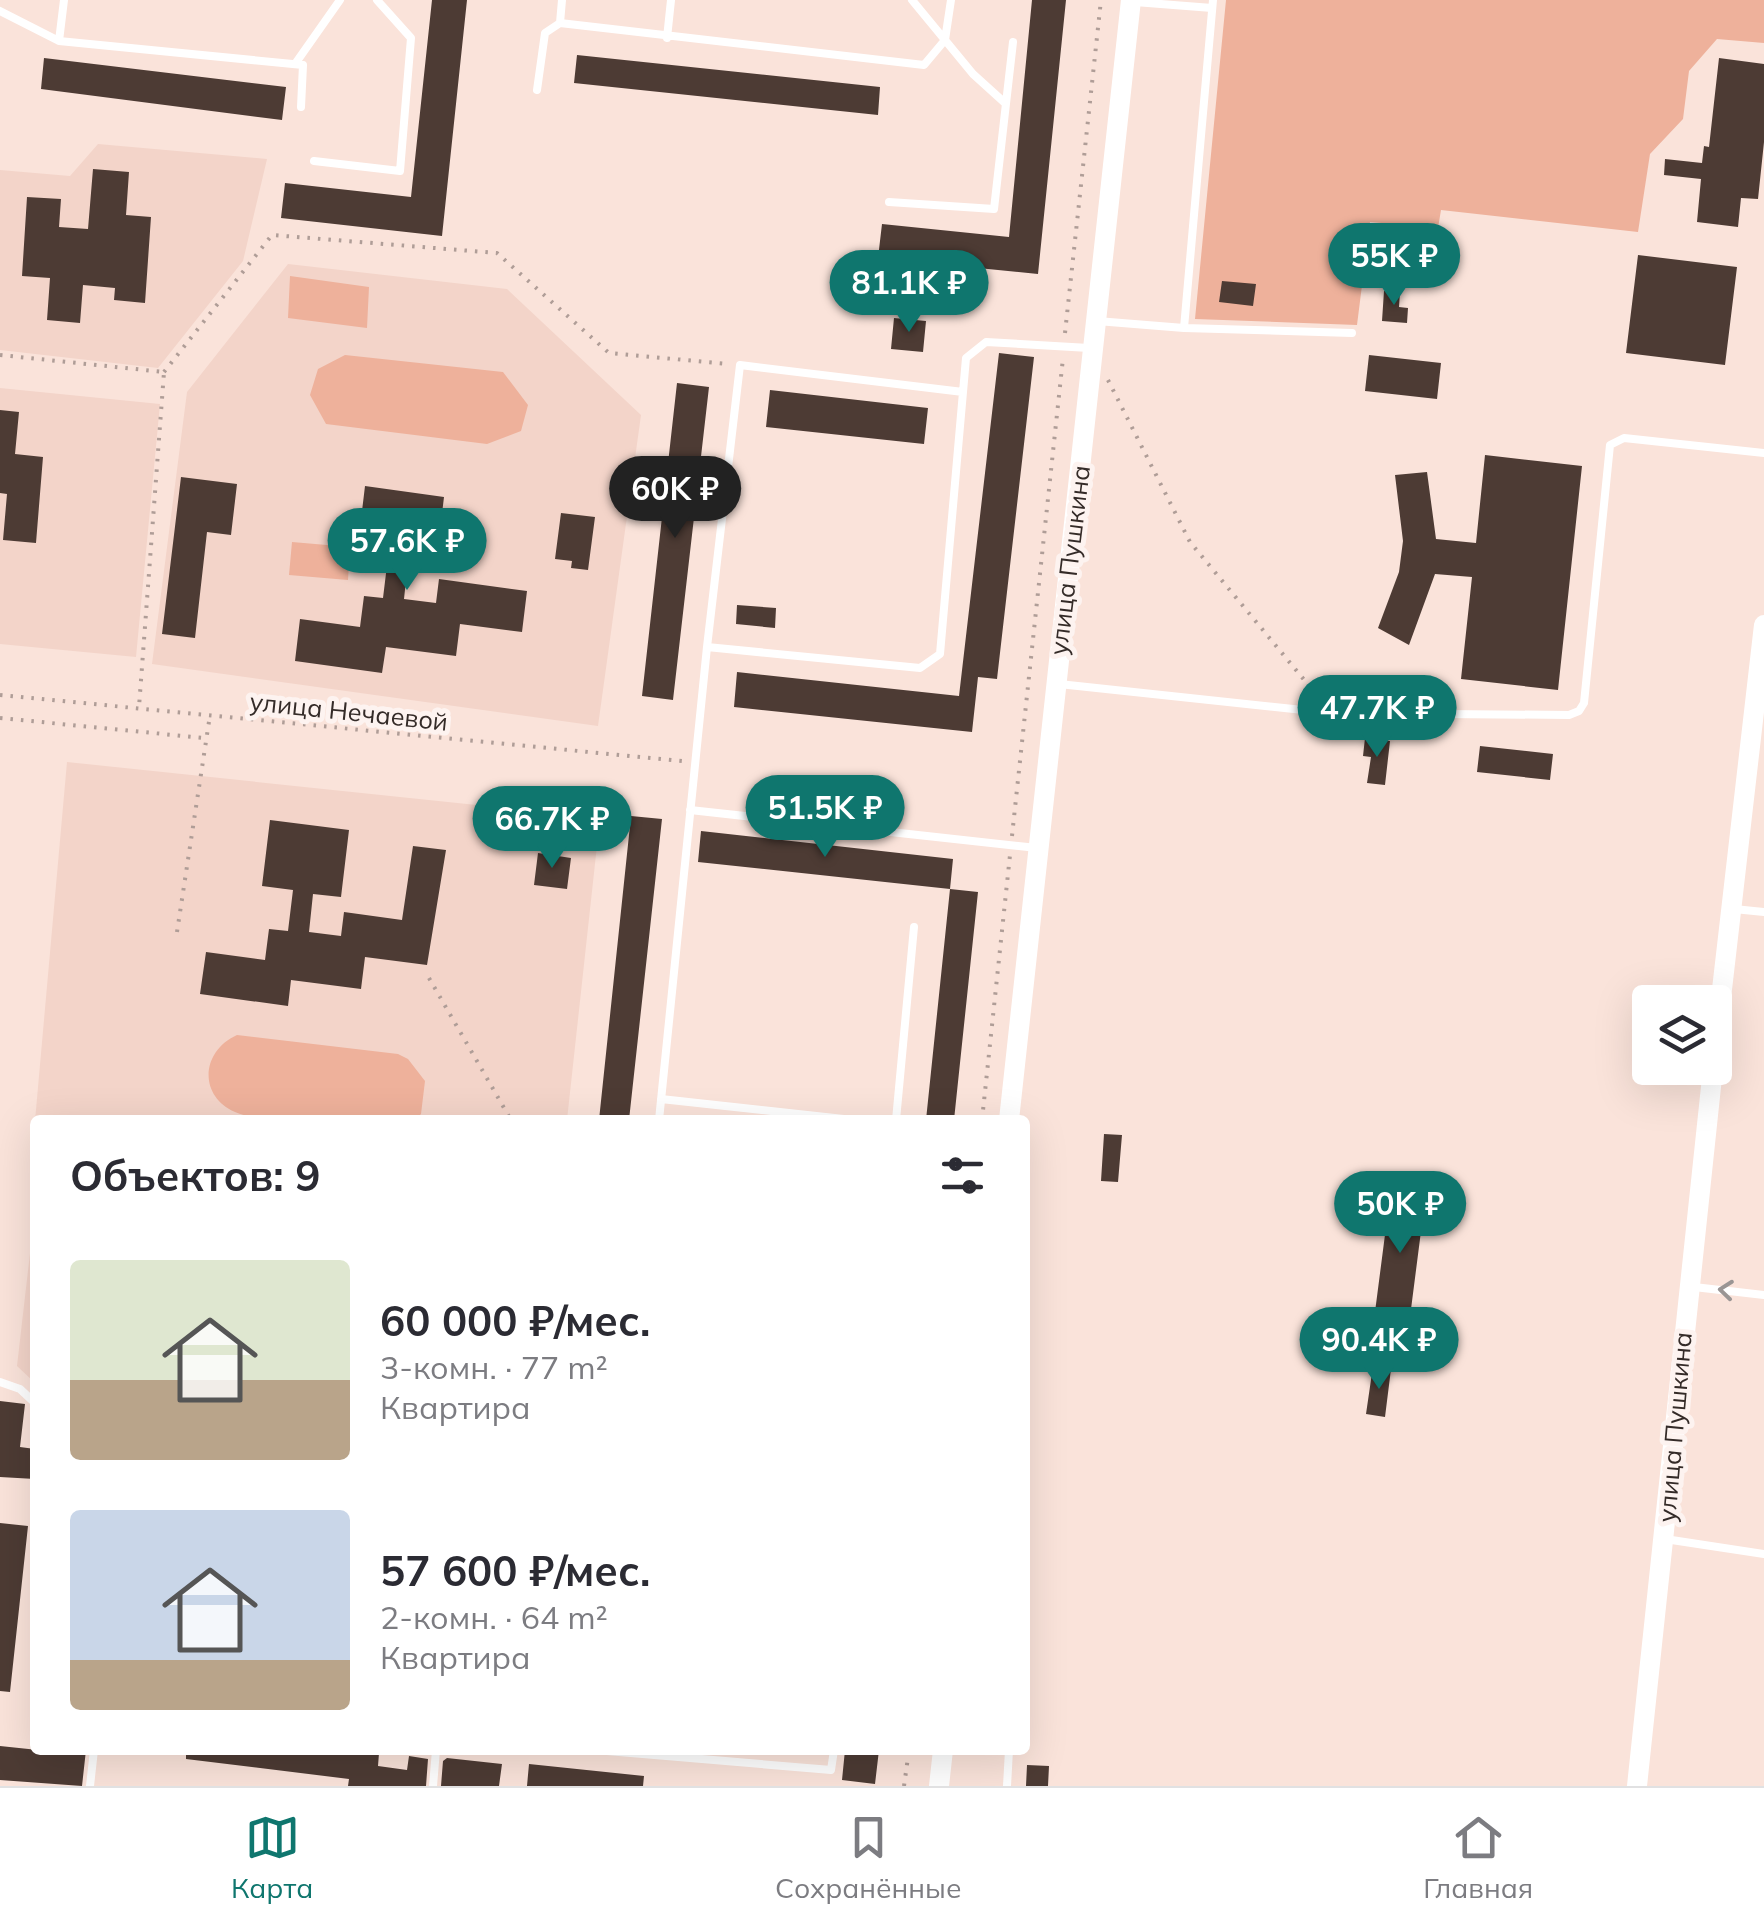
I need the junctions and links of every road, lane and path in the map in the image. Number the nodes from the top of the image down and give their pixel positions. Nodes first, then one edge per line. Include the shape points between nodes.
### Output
1 (64, 0) edge
2 (340, 0) edge
3 (378, 0) edge
4 (562, 0) edge
5 (670, 0) edge
6 (912, 0) edge
7 (951, 0) edge
8 (1100, 0) edge
9 (1131, 1) edge
10 (1212, 4) edge
11 (0, 11) edge
12 (560, 23) junction
13 (667, 38) junction
14 (945, 40) junction
15 (59, 41) junction
16 (1014, 42) dead end
17 (295, 64) junction
18 (537, 90) dead end
19 (1005, 103) junction
20 (300, 107) dead end
21 (314, 161) dead end
22 (889, 202) dead end
23 (1097, 321) junction
24 (1184, 328) junction
25 (1352, 333) dead end
26 (1064, 346) junction
27 (1093, 348) junction
28 (0, 355) edge
29 (740, 365) junction
30 (164, 372) junction
31 (1108, 379) dead end
32 (963, 392) junction
33 (1764, 454) edge
34 (1764, 625) edge
35 (707, 647) junction
36 (1054, 683) junction
37 (0, 696) edge
38 (139, 709) junction
39 (1330, 712) junction
40 (210, 716) junction
41 (0, 718) edge
42 (206, 738) junction
43 (695, 762) junction
44 (690, 810) junction
45 (1011, 846) junction
46 (1037, 848) junction
47 (1733, 909) junction
48 (1764, 912) edge
49 (914, 928) dead end
50 (177, 932) dead end
51 (429, 978) dead end
52 (1723, 985) edge
53 (1711, 1085) edge
54 (660, 1100) junction
55 (508, 1115) edge
56 (658, 1115) edge
57 (806, 1115) edge
58 (896, 1115) edge
59 (983, 1115) edge
60 (1010, 1115) edge
61 (1687, 1286) junction
62 (1764, 1294) edge
63 (0, 1382) edge
64 (30, 1398) edge
65 (1664, 1539) junction
66 (1764, 1554) edge
67 (93, 1755) edge
68 (435, 1755) edge
69 (654, 1755) edge
70 (834, 1755) edge
71 (908, 1755) edge
72 (942, 1755) edge
73 (1009, 1755) edge
74 (90, 1786) edge
75 (432, 1786) edge
76 (904, 1786) edge
77 (939, 1786) edge
78 (1007, 1786) edge
79 (1637, 1786) edge

1 - 15 lane
2 - 17 lane
3 - 21 lane via 411,38 400,171
4 - 12 lane
5 - 13 lane
6 - 14 lane
7 - 14 lane
8 - 26 path
9 - 10 lane
9 - 23 street, улица Пушкина
10 - 24 lane
11 - 15 lane
12 - 13 lane
12 - 18 lane via 546,33
13 - 14 lane via 924,65
14 - 19 lane
15 - 17 lane
16 - 19 lane
17 - 20 lane via 303,65
19 - 22 lane via 994,209
23 - 24 lane
23 - 27 street, улица Пушкина
24 - 25 lane
26 - 27 lane
26 - 32 lane via 986,342 966,358
26 - 45 path
27 - 36 street, улица Пушкина
28 - 30 path
29 - 30 path via 609,353 497,253 272,235
29 - 32 lane
29 - 35 lane
30 - 38 path
31 - 39 path via 1190,542
32 - 35 lane via 940,654 920,668
33 - 39 lane via 1624,438 1610,445 1579,711
34 - 47 street
35 - 43 lane
36 - 39 lane
36 - 46 street, улица Пушкина
37 - 38 path, улица Нечаевой
38 - 40 path, улица Нечаевой
40 - 42 path
40 - 43 path, улица Нечаевой
41 - 42 path
42 - 50 path
43 - 44 lane
44 - 45 lane
44 - 54 lane
45 - 46 lane
45 - 59 path
46 - 60 street, улица Пушкина
47 - 48 lane
47 - 52 street
49 - 58 lane
51 - 55 path
53 - 61 street, улица Пушкина
54 - 56 lane
54 - 57 lane
62 -> 61 lane
61 - 65 street, улица Пушкина
63 - 64 lane
65 - 66 lane
65 - 79 street, улица Пушкина
67 - 74 lane
68 - 75 lane
69 - 70 lane via 832,1770
71 - 76 path
72 - 77 street
73 - 78 lane

